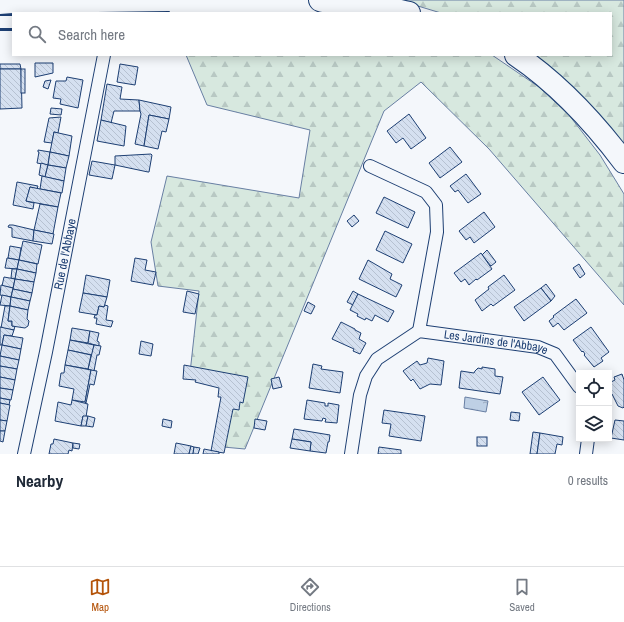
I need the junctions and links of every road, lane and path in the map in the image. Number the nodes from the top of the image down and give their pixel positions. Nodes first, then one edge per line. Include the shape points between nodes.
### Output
1 (320, 0) edge
2 (404, 12) edge
3 (0, 22) edge
4 (12, 22) edge
5 (104, 56) edge
6 (517, 56) edge
7 (624, 162) edge
8 (370, 166) dead end
9 (419, 331) junction
10 (576, 383) edge
11 (588, 442) edge
12 (24, 454) edge
13 (352, 454) edge
14 (586, 454) edge

1 - 2 highway
3 - 4 street
5 - 12 street, Rue de l'Abbaye
6 - 7 highway via 540,72 572,101
8 - 9 street via 426,192 436,205 437,232
9 - 10 street, Les Jardins de l'Abbaye via 538,347 555,354
9 - 13 street via 377,359 366,376 360,395
11 - 14 street

